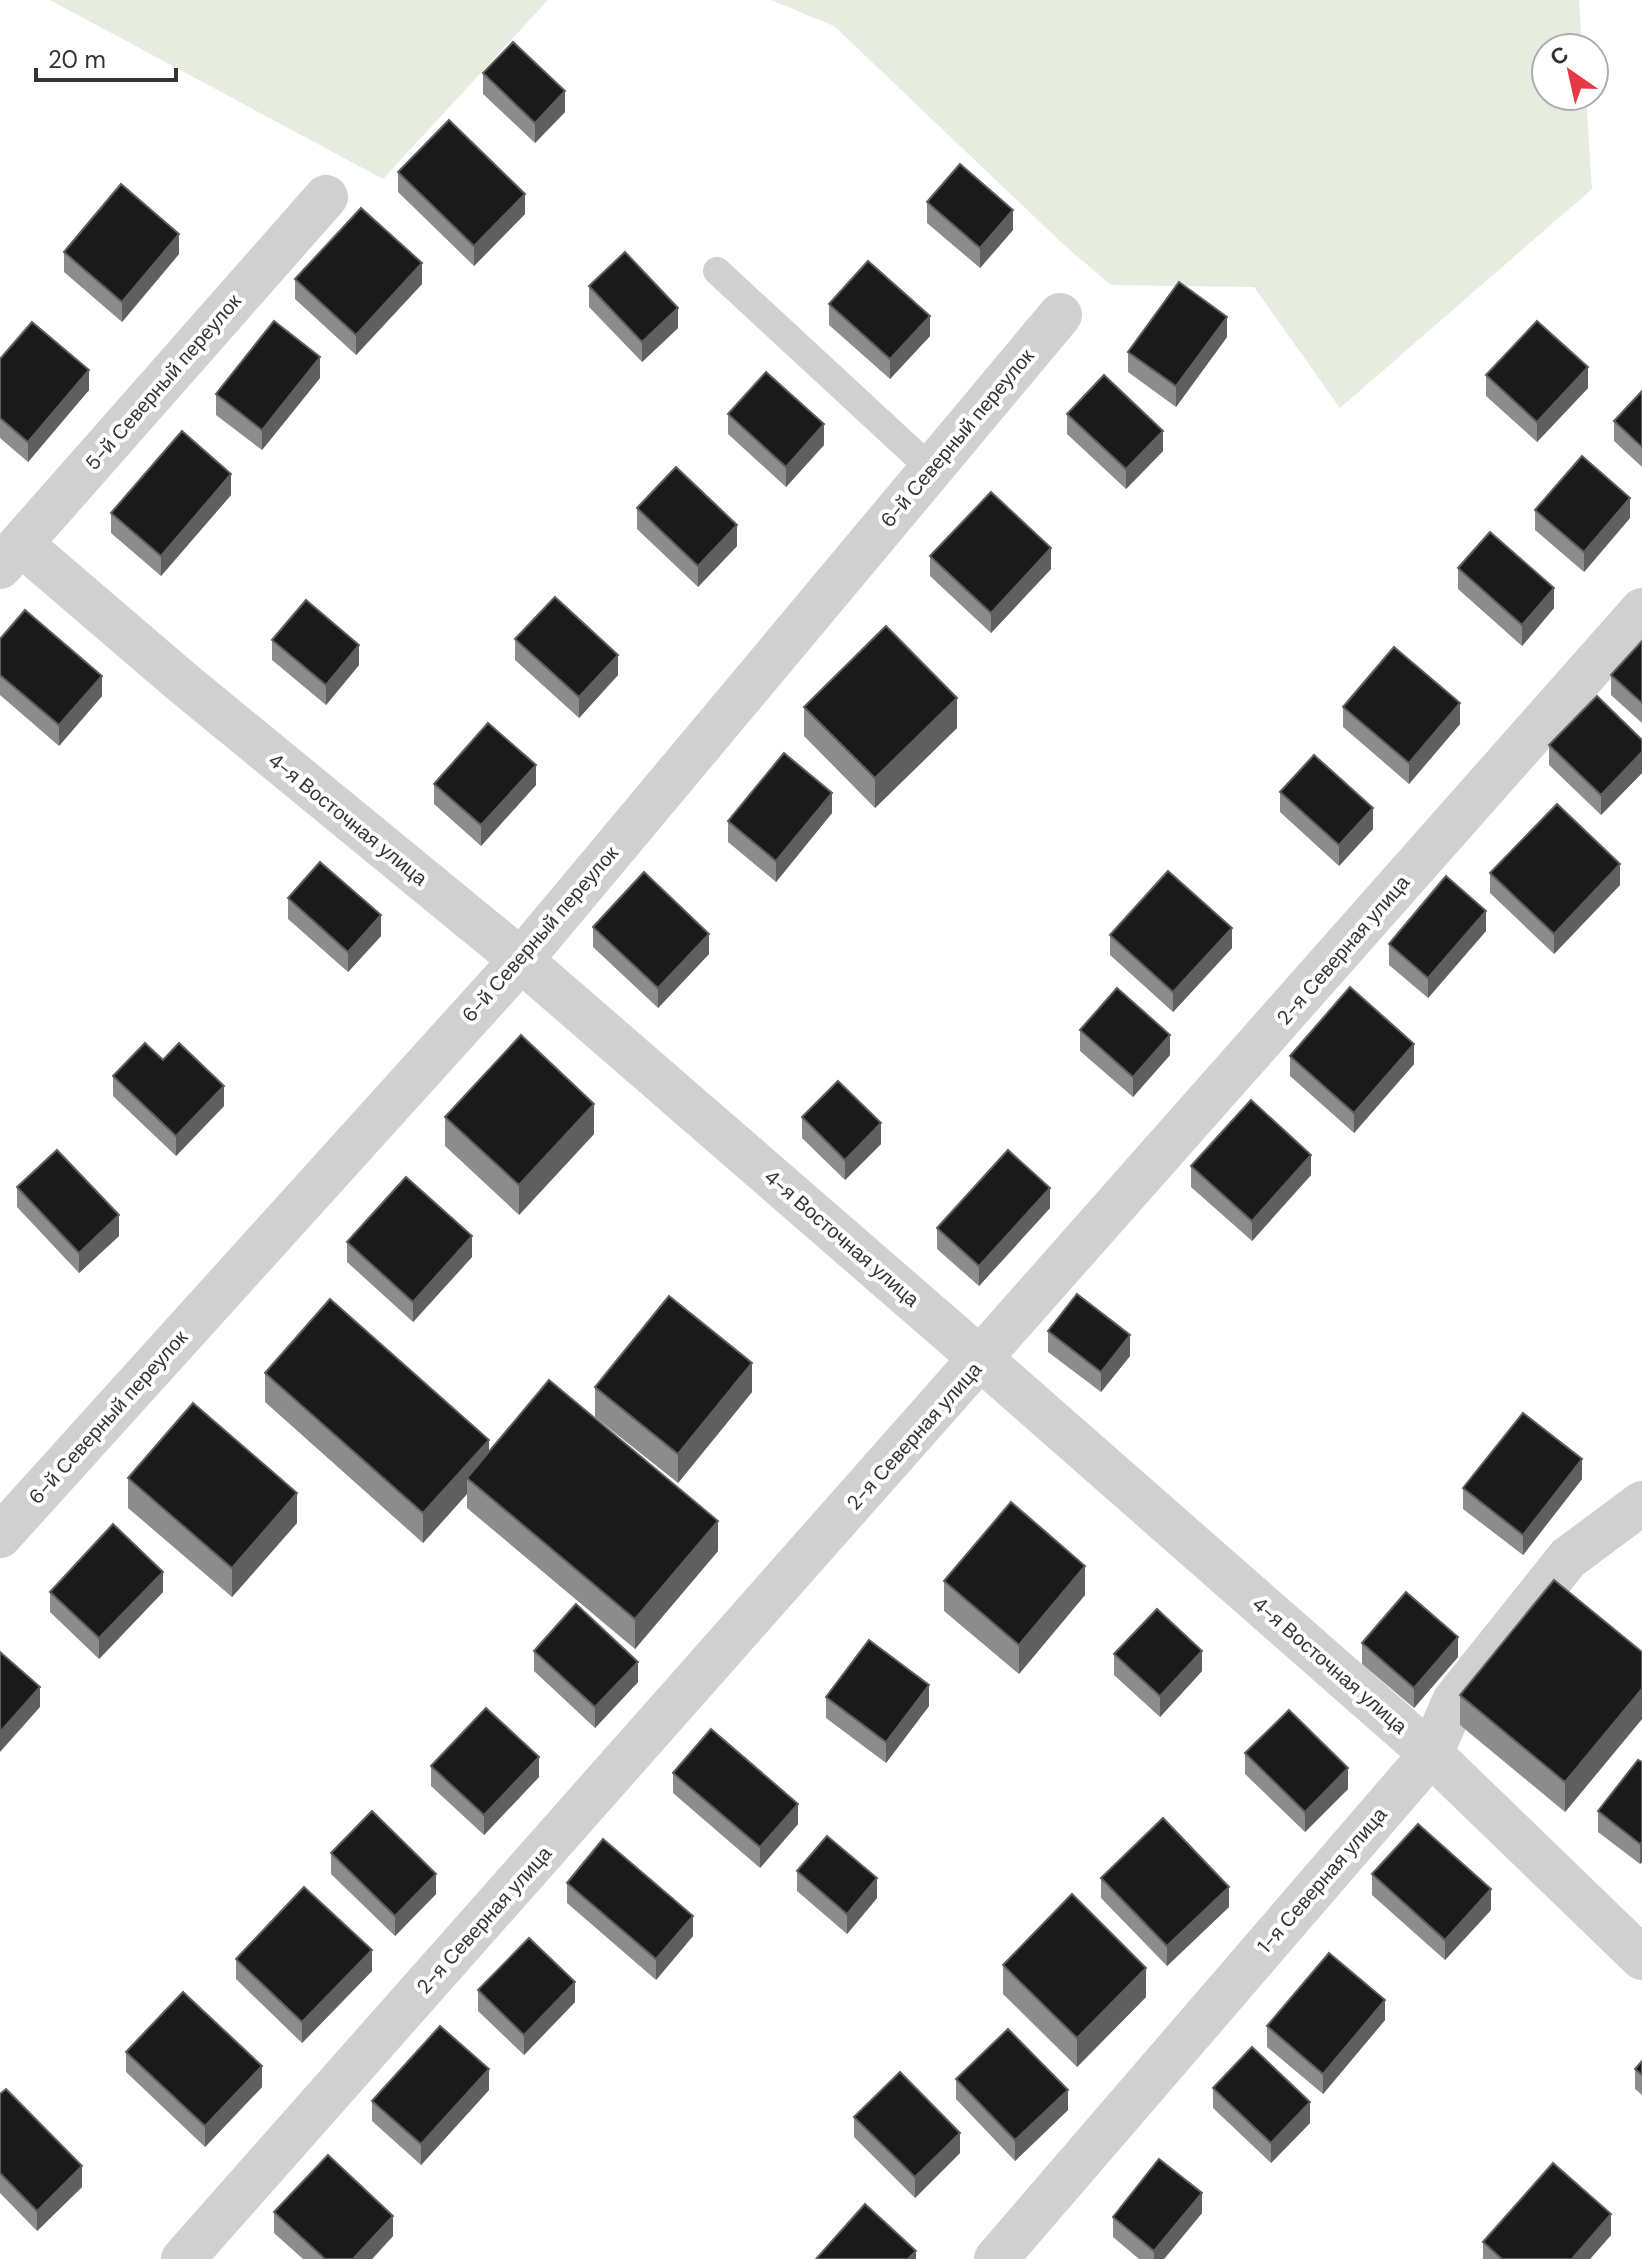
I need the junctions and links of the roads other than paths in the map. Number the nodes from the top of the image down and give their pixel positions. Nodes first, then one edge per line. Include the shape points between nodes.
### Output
1 (326, 197) dead end
2 (717, 271) dead end
3 (1060, 315) dead end
4 (931, 469) junction
5 (10, 556) edge
6 (1642, 610) edge
7 (521, 960) junction
8 (982, 1360) junction
9 (1642, 1503) edge
10 (0, 1536) edge
11 (1431, 1754) junction
12 (1642, 1958) edge
13 (183, 2259) edge
14 (996, 2259) edge

1 - 5 street, 5-й Северный переулок
2 - 4 lane
3 - 4 street, 6-й Северный переулок
4 - 7 street, 6-й Северный переулок
5 - 7 street, 4-я Восточная улица via 182,682
6 - 8 street, 2-я Северная улица
7 - 8 street, 4-я Восточная улица
7 - 10 street, 6-й Северный переулок
8 - 11 street, 4-я Восточная улица
8 - 13 street, 2-я Северная улица
9 - 11 street, 1-я Северная улица via 1568,1558 1454,1701
11 - 12 street, 4-я Восточная улица
11 - 14 street, 1-я Северная улица

